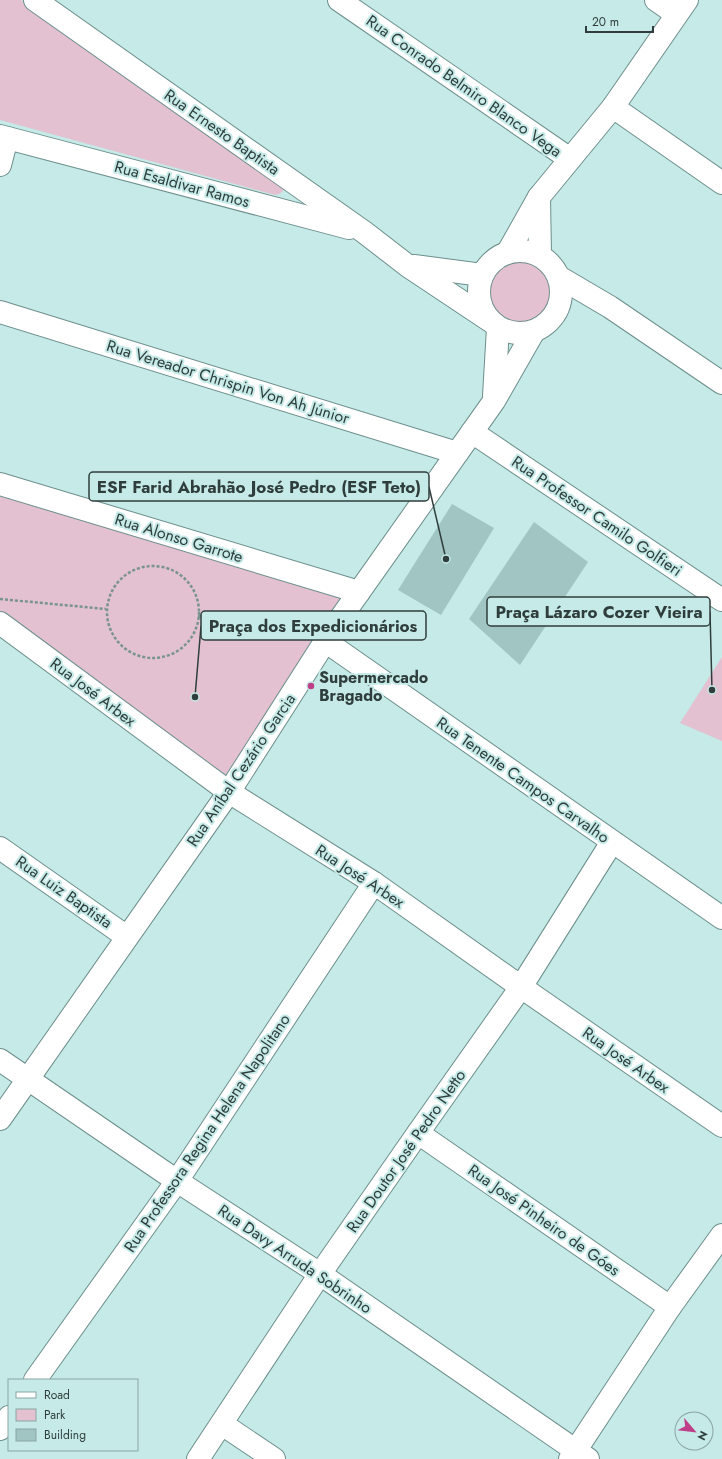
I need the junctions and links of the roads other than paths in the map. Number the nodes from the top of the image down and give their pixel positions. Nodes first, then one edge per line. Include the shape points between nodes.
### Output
1 (35, 0) edge
2 (339, 0) edge
3 (656, 0) edge
4 (681, 7) edge
5 (613, 107) junction
6 (4, 137) edge
7 (570, 159) junction
8 (0, 165) edge
9 (722, 183) edge
10 (539, 197) junction
11 (364, 232) junction
12 (508, 252) junction
13 (540, 255) junction
14 (408, 266) junction
15 (482, 275) junction
16 (559, 277) junction
17 (560, 303) junction
18 (610, 307) junction
19 (0, 312) edge
20 (494, 324) junction
21 (534, 331) junction
22 (722, 383) edge
23 (494, 401) junction
24 (472, 432) junction
25 (457, 453) junction
26 (0, 484) edge
27 (359, 592) junction
28 (722, 600) edge
29 (0, 623) edge
30 (330, 634) junction
31 (229, 792) junction
32 (612, 842) junction
33 (0, 848) edge
34 (374, 883) junction
35 (722, 918) edge
36 (127, 937) junction
37 (521, 987) junction
38 (0, 1060) edge
39 (28, 1080) junction
40 (0, 1119) edge
41 (722, 1126) edge
42 (418, 1133) junction
43 (177, 1181) junction
44 (722, 1235) edge
45 (320, 1274) junction
46 (670, 1307) junction
47 (36, 1379) edge
48 (8, 1418) edge
49 (222, 1424) junction
50 (0, 1430) edge
51 (578, 1456) edge
52 (198, 1459) edge
53 (274, 1459) edge

1 - 11 street, Rua Ernesto Baptista
2 - 7 street, Rua Conrado Belmiro Blanco Vega
3 - 4 street
4 - 5 street
5 - 7 street
5 - 9 street
6 - 8 street
6 - 11 street, Rua Esaldivar Ramos
7 - 10 street
10 - 12 street
10 - 13 street
11 - 14 street, Rua Ernesto Baptista
12 - 13 street via 525,250
12 - 15 street via 497,257
13 - 16 street via 552,264
14 - 15 street
14 - 20 street, Rua Ernesto Baptista
15 - 20 street via 479,299 482,310
16 - 17 street via 562,290
16 - 18 street
17 - 18 street
17 - 21 street via 554,316
18 - 22 street
19 - 25 street, Rua Vereador Chrispin Von Ah Júnior
20 - 21 street via 509,332 522,334
20 - 23 street
21 - 23 street, Rua Aníbal Cezário Garcia
23 - 24 street, Rua Aníbal Cezário Garcia
24 - 25 street, Rua Aníbal Cezário Garcia
24 - 28 street, Rua Professor Camilo Golfieri
25 - 27 street, Rua Aníbal Cezário Garcia
26 - 27 street, Rua Alonso Garrote
27 - 30 street, Rua Aníbal Cezário Garcia
29 - 31 street, Rua José Arbex
30 - 31 street, Rua Aníbal Cezário Garcia
30 - 32 street, Rua Tenente Campos Carvalho
31 - 34 street, Rua José Arbex
31 - 36 street, Rua Aníbal Cezário Garcia
32 - 35 street, Rua Tenente Campos Carvalho
32 - 37 street, Rua Doutor José Pedro Netto
33 - 36 street, Rua Luiz Baptista
34 - 37 street, Rua José Arbex
34 - 43 street, Rua Professora Regina Helena Napolitano
36 - 39 street, Rua Aníbal Cezário Garcia
37 - 41 street, Rua José Arbex
37 - 42 street, Rua Doutor José Pedro Netto
38 - 39 street, Rua Davy Arruda Sobrinho
39 - 40 street, Rua Aníbal Cezário Garcia
39 - 43 street, Rua Davy Arruda Sobrinho
42 - 45 street, Rua Doutor José Pedro Netto
42 - 46 street, Rua José Pinheiro de Góes
43 - 45 street, Rua Davy Arruda Sobrinho
43 - 47 street, Rua Professora Regina Helena Napolitano
44 - 46 street
45 - 49 street, Rua Doutor José Pedro Netto
45 - 51 street, Rua Davy Arruda Sobrinho
46 - 51 street
48 - 50 street
49 - 52 street, Rua Doutor José Pedro Netto
49 - 53 street

